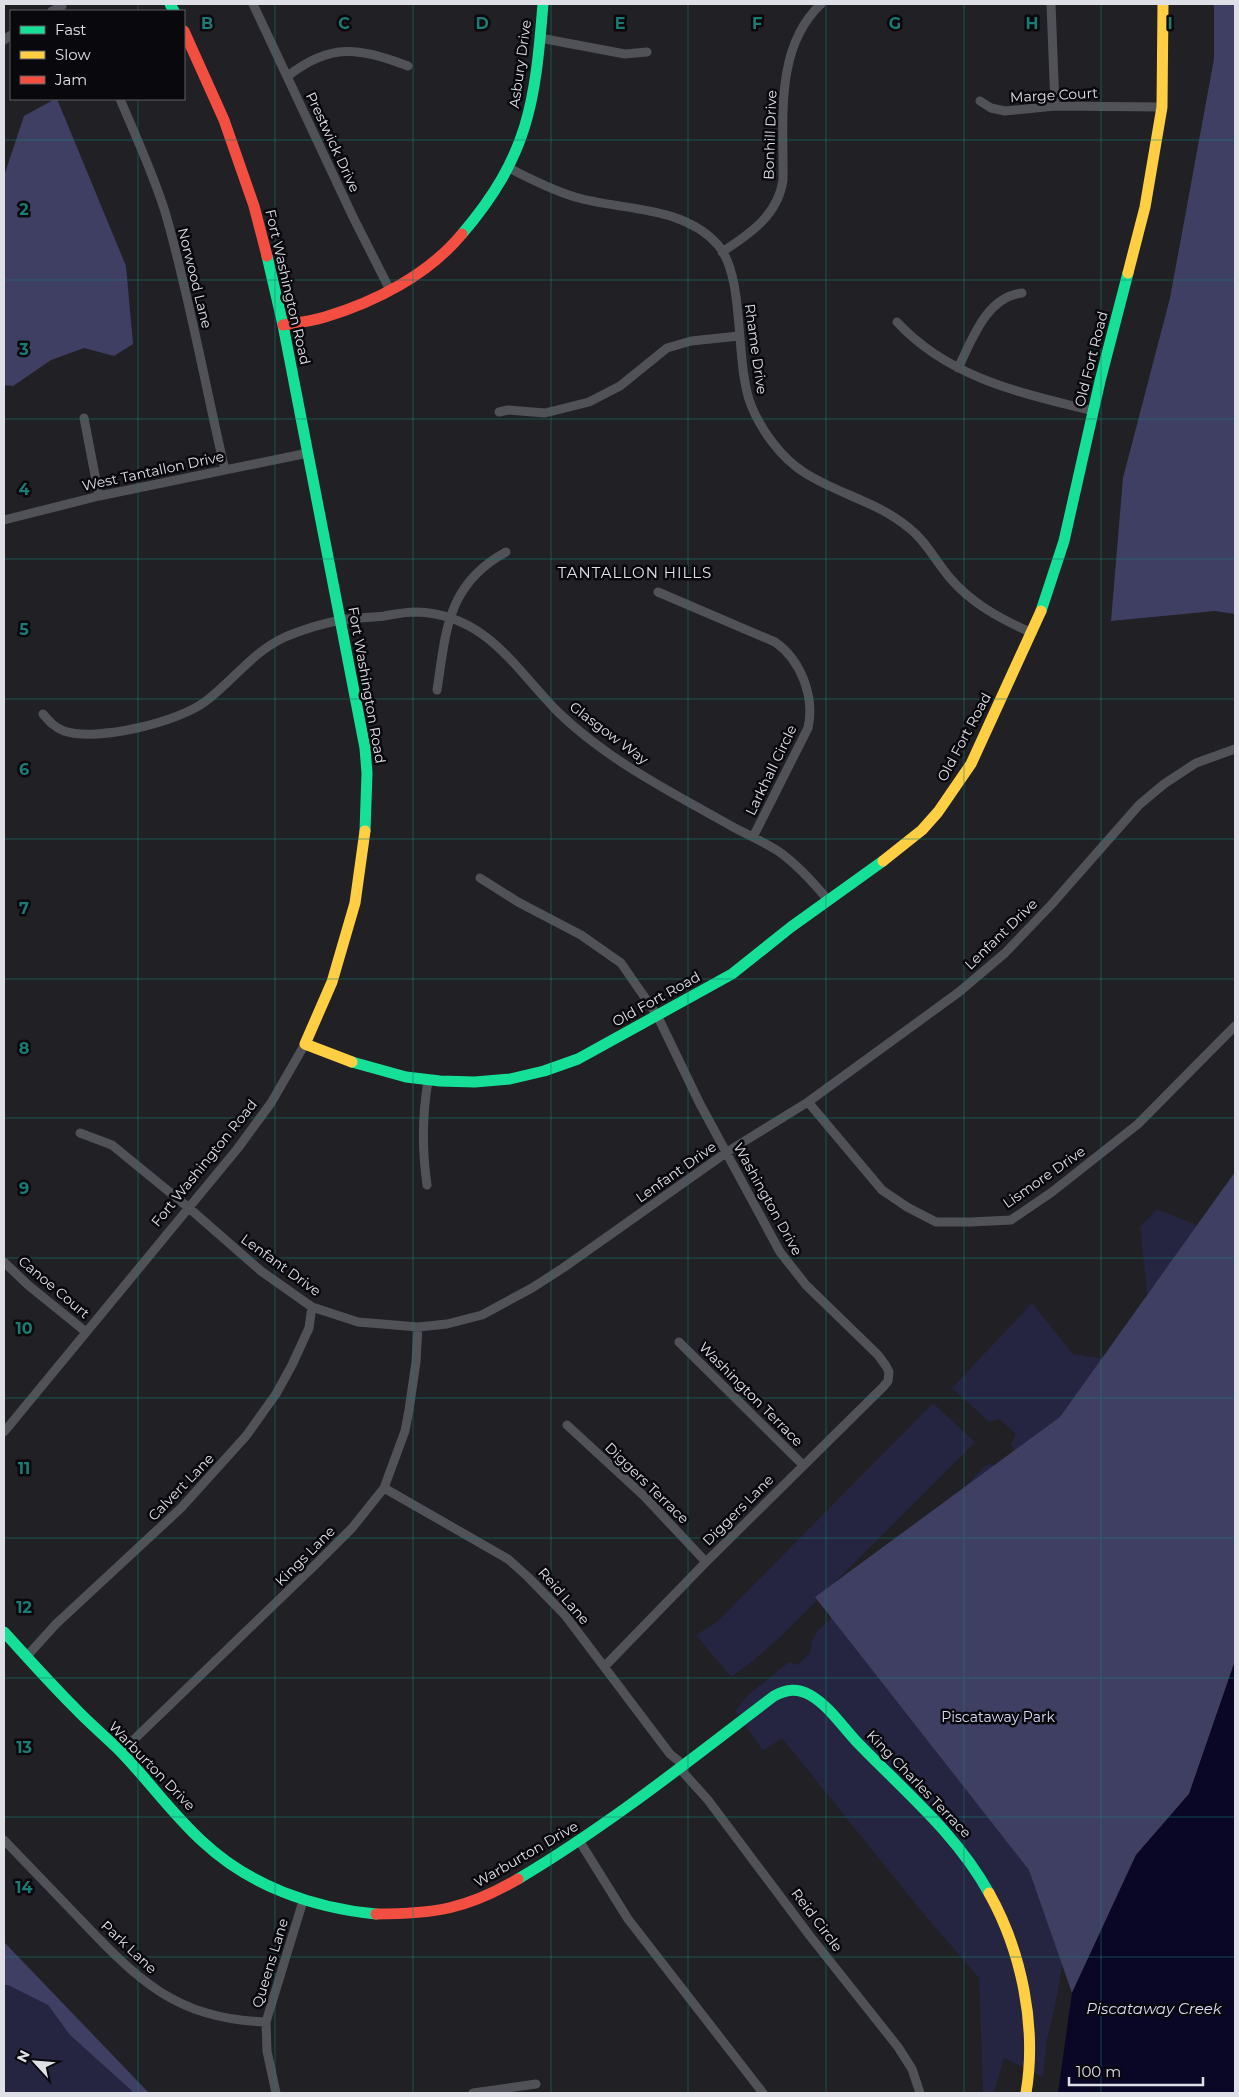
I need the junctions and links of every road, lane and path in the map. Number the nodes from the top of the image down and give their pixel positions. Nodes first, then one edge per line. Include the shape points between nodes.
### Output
1 (254, 4) edge
2 (543, 4) edge
3 (821, 4) edge
4 (1051, 4) edge
5 (1163, 4) edge
6 (185, 33) edge
7 (540, 38) junction
8 (647, 52) dead end
9 (408, 66) dead end
10 (288, 76) junction
11 (120, 100) edge
12 (980, 101) dead end
13 (1054, 106) junction
14 (1162, 107) junction
15 (509, 168) junction
16 (722, 252) junction
17 (390, 290) junction
18 (1022, 293) dead end
19 (898, 322) dead end
20 (283, 325) junction
21 (739, 336) junction
22 (958, 368) junction
23 (1093, 411) junction
24 (500, 412) dead end
25 (84, 418) dead end
26 (308, 453) junction
27 (225, 470) junction
28 (99, 496) junction
29 (4, 520) edge
30 (506, 552) dead end
31 (658, 592) dead end
32 (450, 617) junction
33 (342, 620) junction
34 (1032, 633) junction
35 (437, 690) dead end
36 (43, 714) dead end
37 (1235, 749) edge
38 (753, 837) junction
39 (480, 878) dead end
40 (828, 900) junction
41 (657, 1015) junction
42 (1235, 1026) edge
43 (305, 1044) junction
44 (428, 1081) junction
45 (808, 1102) junction
46 (80, 1133) dead end
47 (727, 1152) junction
48 (427, 1185) dead end
49 (189, 1208) junction
50 (4, 1262) edge
51 (312, 1307) junction
52 (418, 1327) junction
53 (86, 1332) junction
54 (679, 1342) dead end
55 (889, 1372) joint
56 (567, 1425) dead end
57 (4, 1432) edge
58 (803, 1465) junction
59 (384, 1488) junction
60 (706, 1562) junction
61 (4, 1632) edge
62 (27, 1656) junction
63 (604, 1667) junction
64 (796, 1689) joint
65 (121, 1752) junction
66 (683, 1768) junction
67 (4, 1840) edge
68 (580, 1842) junction
69 (303, 1901) junction
70 (266, 2022) junction
71 (536, 2084) dead end
72 (276, 2093) edge
73 (474, 2093) edge
74 (764, 2093) edge
75 (920, 2093) edge
76 (1026, 2093) edge

1 - 10 street, Prestwick Drive
2 - 7 main road, Asbury Drive
3 - 16 street, Bonhill Drive via 800,32 786,73 781,192 759,225
4 - 13 street
5 - 14 main road, Old Fort Road
6 - 20 main road, Fort Washington Road via 224,120 254,206
7 - 8 street via 625,54
7 - 15 main road, Asbury Drive via 529,114
9 - 10 street via 366,54 339,51 310,60
10 - 17 street, Prestwick Drive
11 - 27 street, Norwood Lane via 168,223
12 - 13 street, Marge Court via 1005,111
13 - 14 street, Marge Court
14 - 23 main road, Old Fort Road via 1145,207
15 - 16 street, Rhame Drive via 576,197 681,220 706,234
15 - 17 main road, Asbury Drive via 484,210 466,231 424,268
16 - 21 street, Rhame Drive via 734,286
17 - 20 main road, Asbury Drive via 337,315
18 - 22 street via 1007,296 989,311
19 - 22 street via 931,352
20 - 26 main road, Fort Washington Road
21 - 24 street via 690,341 667,348 620,386 588,402 546,413
21 - 34 street, Rhame Drive via 751,404 763,428 782,453 805,473 902,521 969,597 1002,619
22 - 23 street via 998,386
23 - 34 main road, Old Fort Road via 1064,541 1048,595
25 - 28 street
26 - 27 street, West Tantallon Drive
26 - 33 main road, Fort Washington Road
27 - 28 street, West Tantallon Drive
28 - 29 street, West Tantallon Drive
30 - 32 street via 487,563 470,579 455,602
31 - 38 street, Larkhall Circle via 775,642 791,656 804,682 810,701 808,728
32 - 33 street, Glasgow Way via 403,613
32 - 35 street
32 - 38 street, Glasgow Way via 498,645 558,712 610,755 645,778
33 - 36 street, Glasgow Way via 272,644 206,701 173,718 87,735 62,731
33 - 43 main road, Fort Washington Road via 367,773 366,827 343,948
34 - 40 main road, Old Fort Road via 971,764 938,812 908,842
37 - 45 street, Lenfant Drive via 1196,763 1164,784 1139,806 1006,953 959,992
38 - 40 street, Glasgow Way via 778,851
39 - 41 street, Washington Drive via 581,935 621,964
40 - 41 main road, Old Fort Road via 732,974
41 - 44 main road, Old Fort Road via 578,1060 555,1069 512,1080
41 - 47 street, Washington Drive
42 - 45 street, Lismore Drive via 1138,1124 1011,1220 936,1222 908,1207 882,1190
43 - 44 main road, Old Fort Road via 351,1063
43 - 49 street, Fort Washington Road via 271,1103
44 - 48 street via 423,1123
45 - 47 street, Lenfant Drive
46 - 49 street, Lenfant Drive via 112,1145
47 - 52 street, Lenfant Drive via 532,1288 482,1315
47 - 55 street, Washington Drive via 791,1268 878,1355
49 - 51 street, Lenfant Drive via 261,1271
49 - 53 street, Fort Washington Road
50 - 53 street, Canoe Court
51 - 52 street, Lenfant Drive via 358,1322
51 - 62 street, Calvert Lane via 309,1328 300,1349 251,1431 181,1508 56,1624
52 - 59 street, Kings Lane via 405,1431
53 - 57 street, Fort Washington Road
54 - 58 street, Washington Terrace
55 - 58 street, Diggers Lane via 883,1387
56 - 60 street, Diggers Terrace via 644,1496
58 - 60 street, Diggers Lane
59 - 63 street, Reid Lane via 518,1567 555,1604
59 - 65 street, Kings Lane via 316,1566
60 - 63 street, Diggers Lane
61 - 62 main road, Warburton Drive
62 - 65 main road, Warburton Drive
63 - 66 street, Reid Lane
64 - 66 main road, Warburton Drive via 786,1689 774,1696
64 - 76 main road, King Charles Terrace via 817,1699 924,1808 973,1864 1016,1952 1025,1996 1030,2053
65 - 69 main road, Warburton Drive via 216,1853 262,1883
66 - 68 main road, Warburton Drive
66 - 75 street, Reid Circle via 898,2047 912,2069
67 - 70 street, Park Lane via 98,1939 140,1978 170,1998 203,2012
68 - 69 main road, Warburton Drive via 498,1890 449,1908 372,1914
68 - 74 street via 628,1919
69 - 70 street, Queens Lane
70 - 72 street, Queens Lane via 267,2052
71 - 73 street

